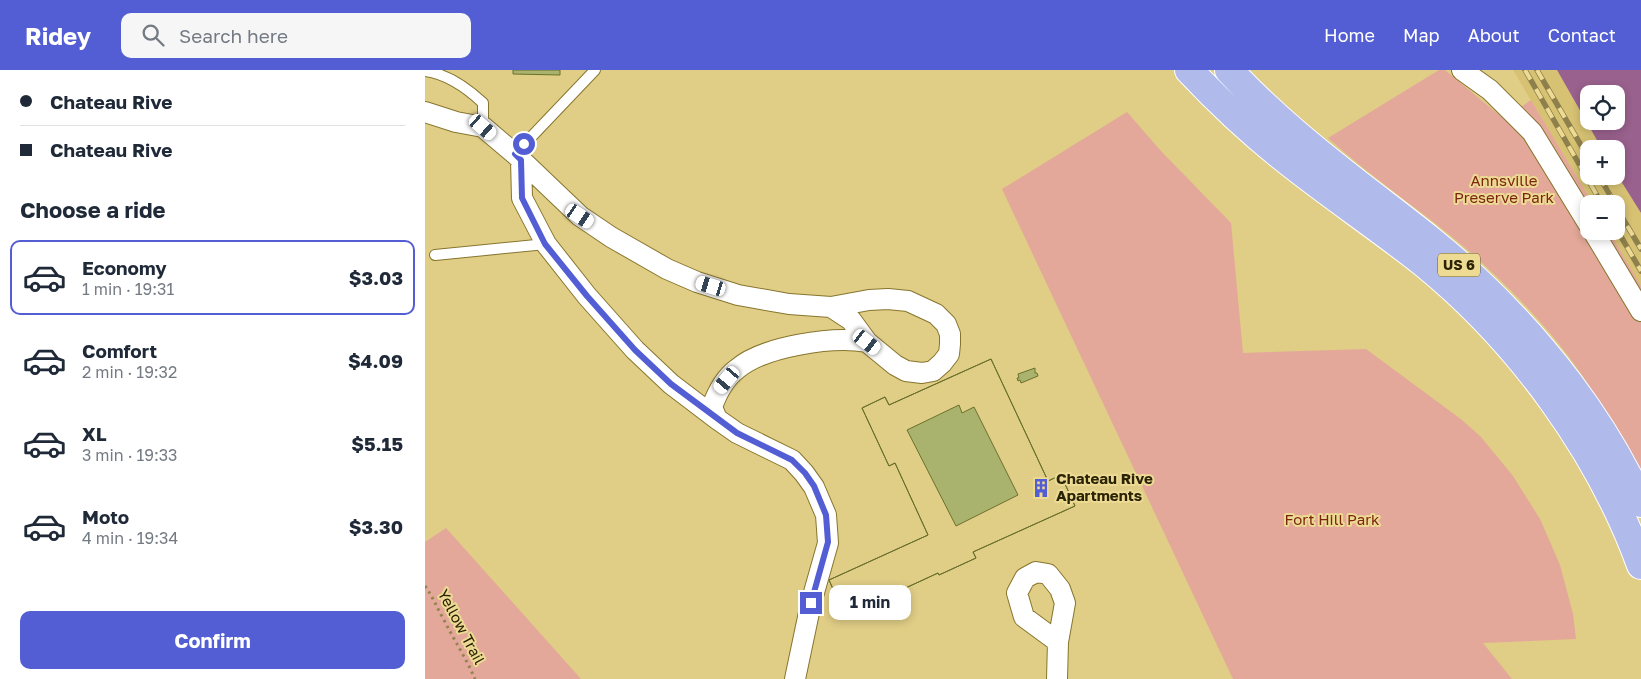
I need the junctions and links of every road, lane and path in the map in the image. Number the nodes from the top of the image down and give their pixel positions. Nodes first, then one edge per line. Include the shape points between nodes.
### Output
1 (595, 70) edge
2 (1189, 70) edge
3 (1229, 70) edge
4 (1462, 70) edge
5 (425, 71) edge
6 (425, 112) edge
7 (483, 127) junction
8 (518, 157) junction
9 (1580, 210) edge
10 (1598, 240) edge
11 (545, 244) junction
12 (435, 256) dead end
13 (831, 307) junction
14 (1641, 311) edge
15 (867, 342) junction
16 (717, 419) junction
17 (1641, 503) edge
18 (1641, 564) edge
19 (425, 586) edge
20 (1058, 642) dead end
21 (475, 679) edge
22 (795, 679) edge
23 (1057, 679) edge

1 - 8 lane
2 - 18 highway, US 6 via 1264,142 1425,265 1499,334 1580,442 1613,500
3 - 17 highway, US 6 via 1291,130 1450,257 1499,303 1545,354 1585,407
4 - 9 street via 1491,90 1532,132
5 - 7 lane via 467,88 483,103
6 - 7 street
7 - 8 street
8 - 11 street via 522,198
8 - 13 street via 580,216 667,269 738,295
10 - 14 street
11 - 12 lane
11 - 16 street via 635,350 671,384
13 - 15 street via 851,320
13 - 15 street via 869,300 908,301 936,314 950,334 949,354 933,371 922,373 895,365
15 - 16 street via 803,344 757,357 737,369 717,392 713,407
16 - 22 street via 737,433 792,460 814,486 826,515 828,542
19 - 21 path, Yellow Trail
20 - 23 street

